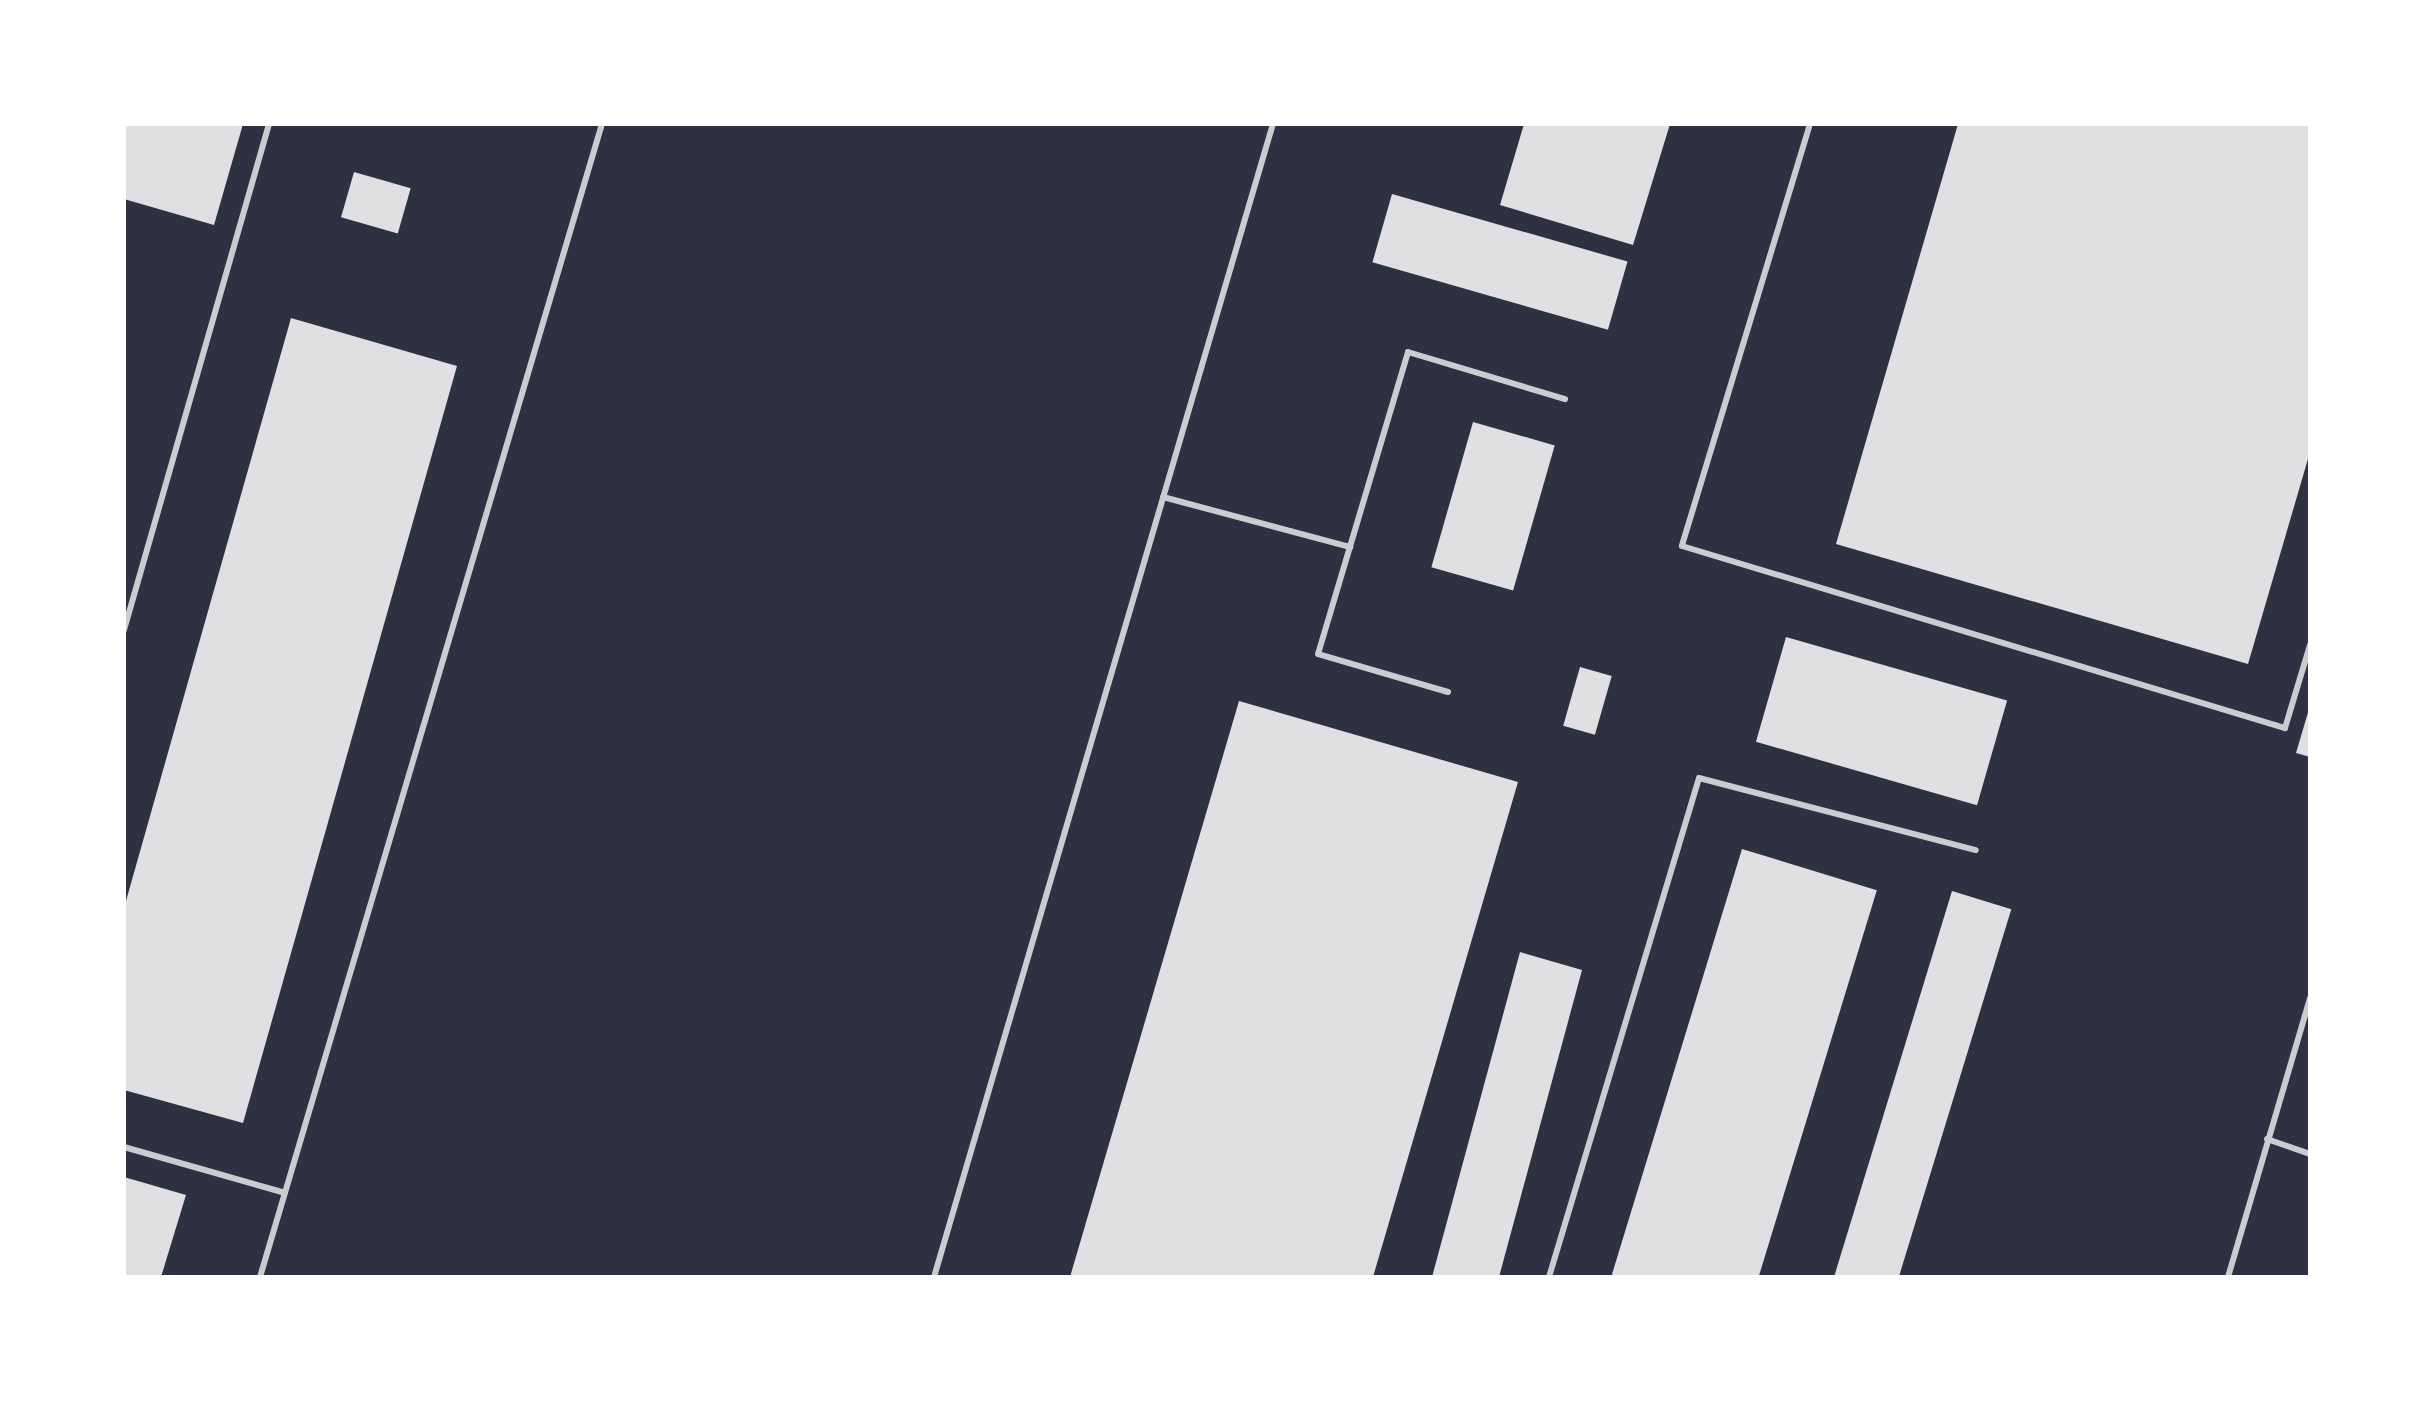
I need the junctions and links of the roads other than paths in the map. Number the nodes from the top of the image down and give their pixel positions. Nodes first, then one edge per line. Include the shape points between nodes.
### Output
1 (269, 124) edge
2 (602, 124) edge
3 (1273, 124) edge
4 (1810, 124) edge
5 (1565, 399) dead end
6 (1163, 497) junction
7 (1350, 547) junction
8 (124, 630) edge
9 (2310, 645) edge
10 (1448, 692) dead end
11 (1976, 850) dead end
12 (2310, 998) edge
13 (2267, 1139) junction
14 (124, 1147) edge
15 (2310, 1154) edge
16 (285, 1193) junction
17 (260, 1277) edge
18 (934, 1277) edge
19 (1549, 1277) edge
20 (2228, 1277) edge

1 - 8 lane
2 - 16 lane
3 - 6 lane
4 - 9 lane via 1682,546 2285,728
5 - 7 lane via 1408,352
6 - 7 lane
6 - 18 lane
7 - 10 lane via 1318,654
11 - 19 lane via 1699,778
12 - 13 lane
13 - 15 lane
13 - 20 lane
14 - 16 lane
16 - 17 lane

